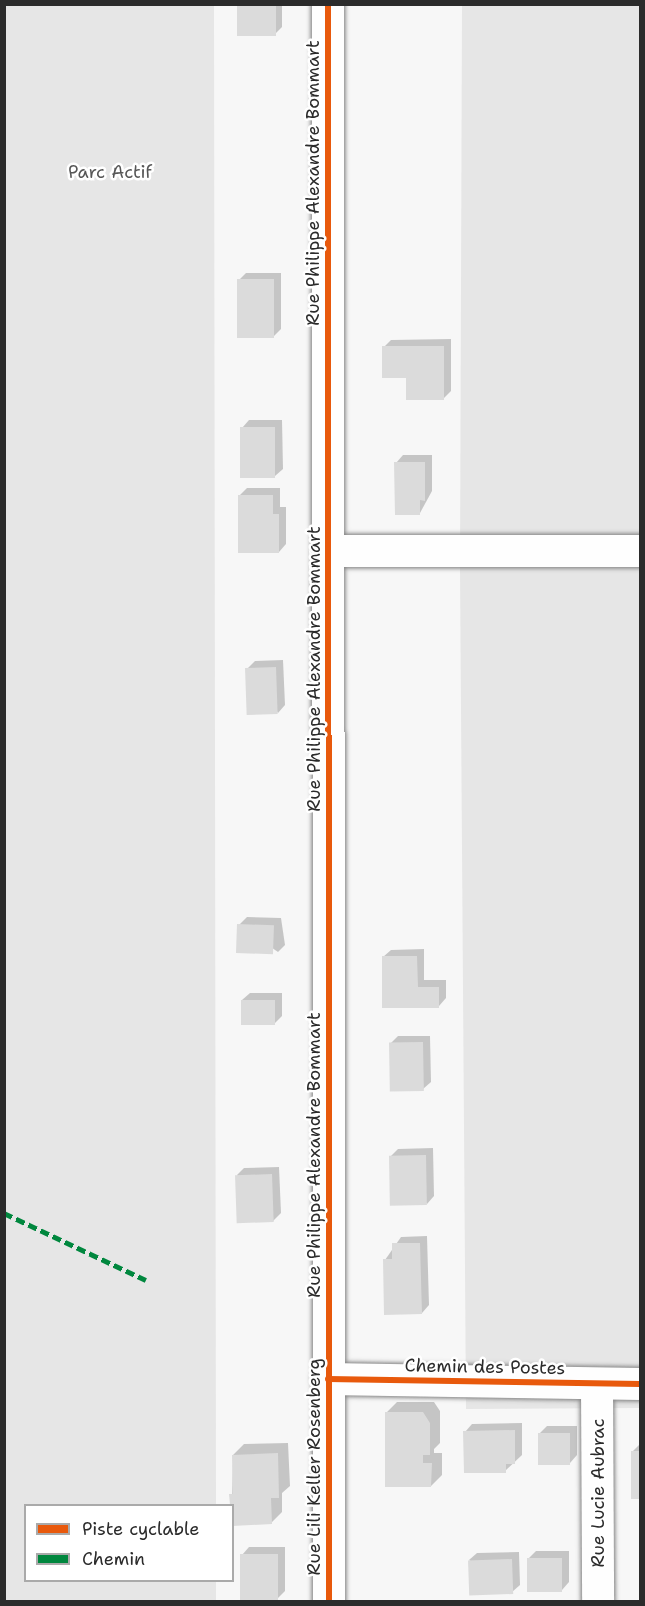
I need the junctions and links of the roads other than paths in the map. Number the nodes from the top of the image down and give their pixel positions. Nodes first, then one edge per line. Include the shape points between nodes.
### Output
1 (328, 4) edge
2 (640, 550) edge
3 (329, 551) junction
4 (328, 1334) joint
5 (328, 1379) junction
6 (597, 1384) junction
7 (640, 1384) edge
8 (329, 1602) edge
9 (598, 1602) edge

1 - 3 street, Rue Philippe Alexandre Bommart
2 - 3 street
3 - 4 street, Rue Philippe Alexandre Bommart
4 - 5 street, Rue Lili Keller Rosenberg
5 - 6 street, Chemin des Postes
5 - 8 street, Rue Lili Keller Rosenberg
6 - 7 street, Chemin des Postes
6 - 9 street, Rue Lucie Aubrac

